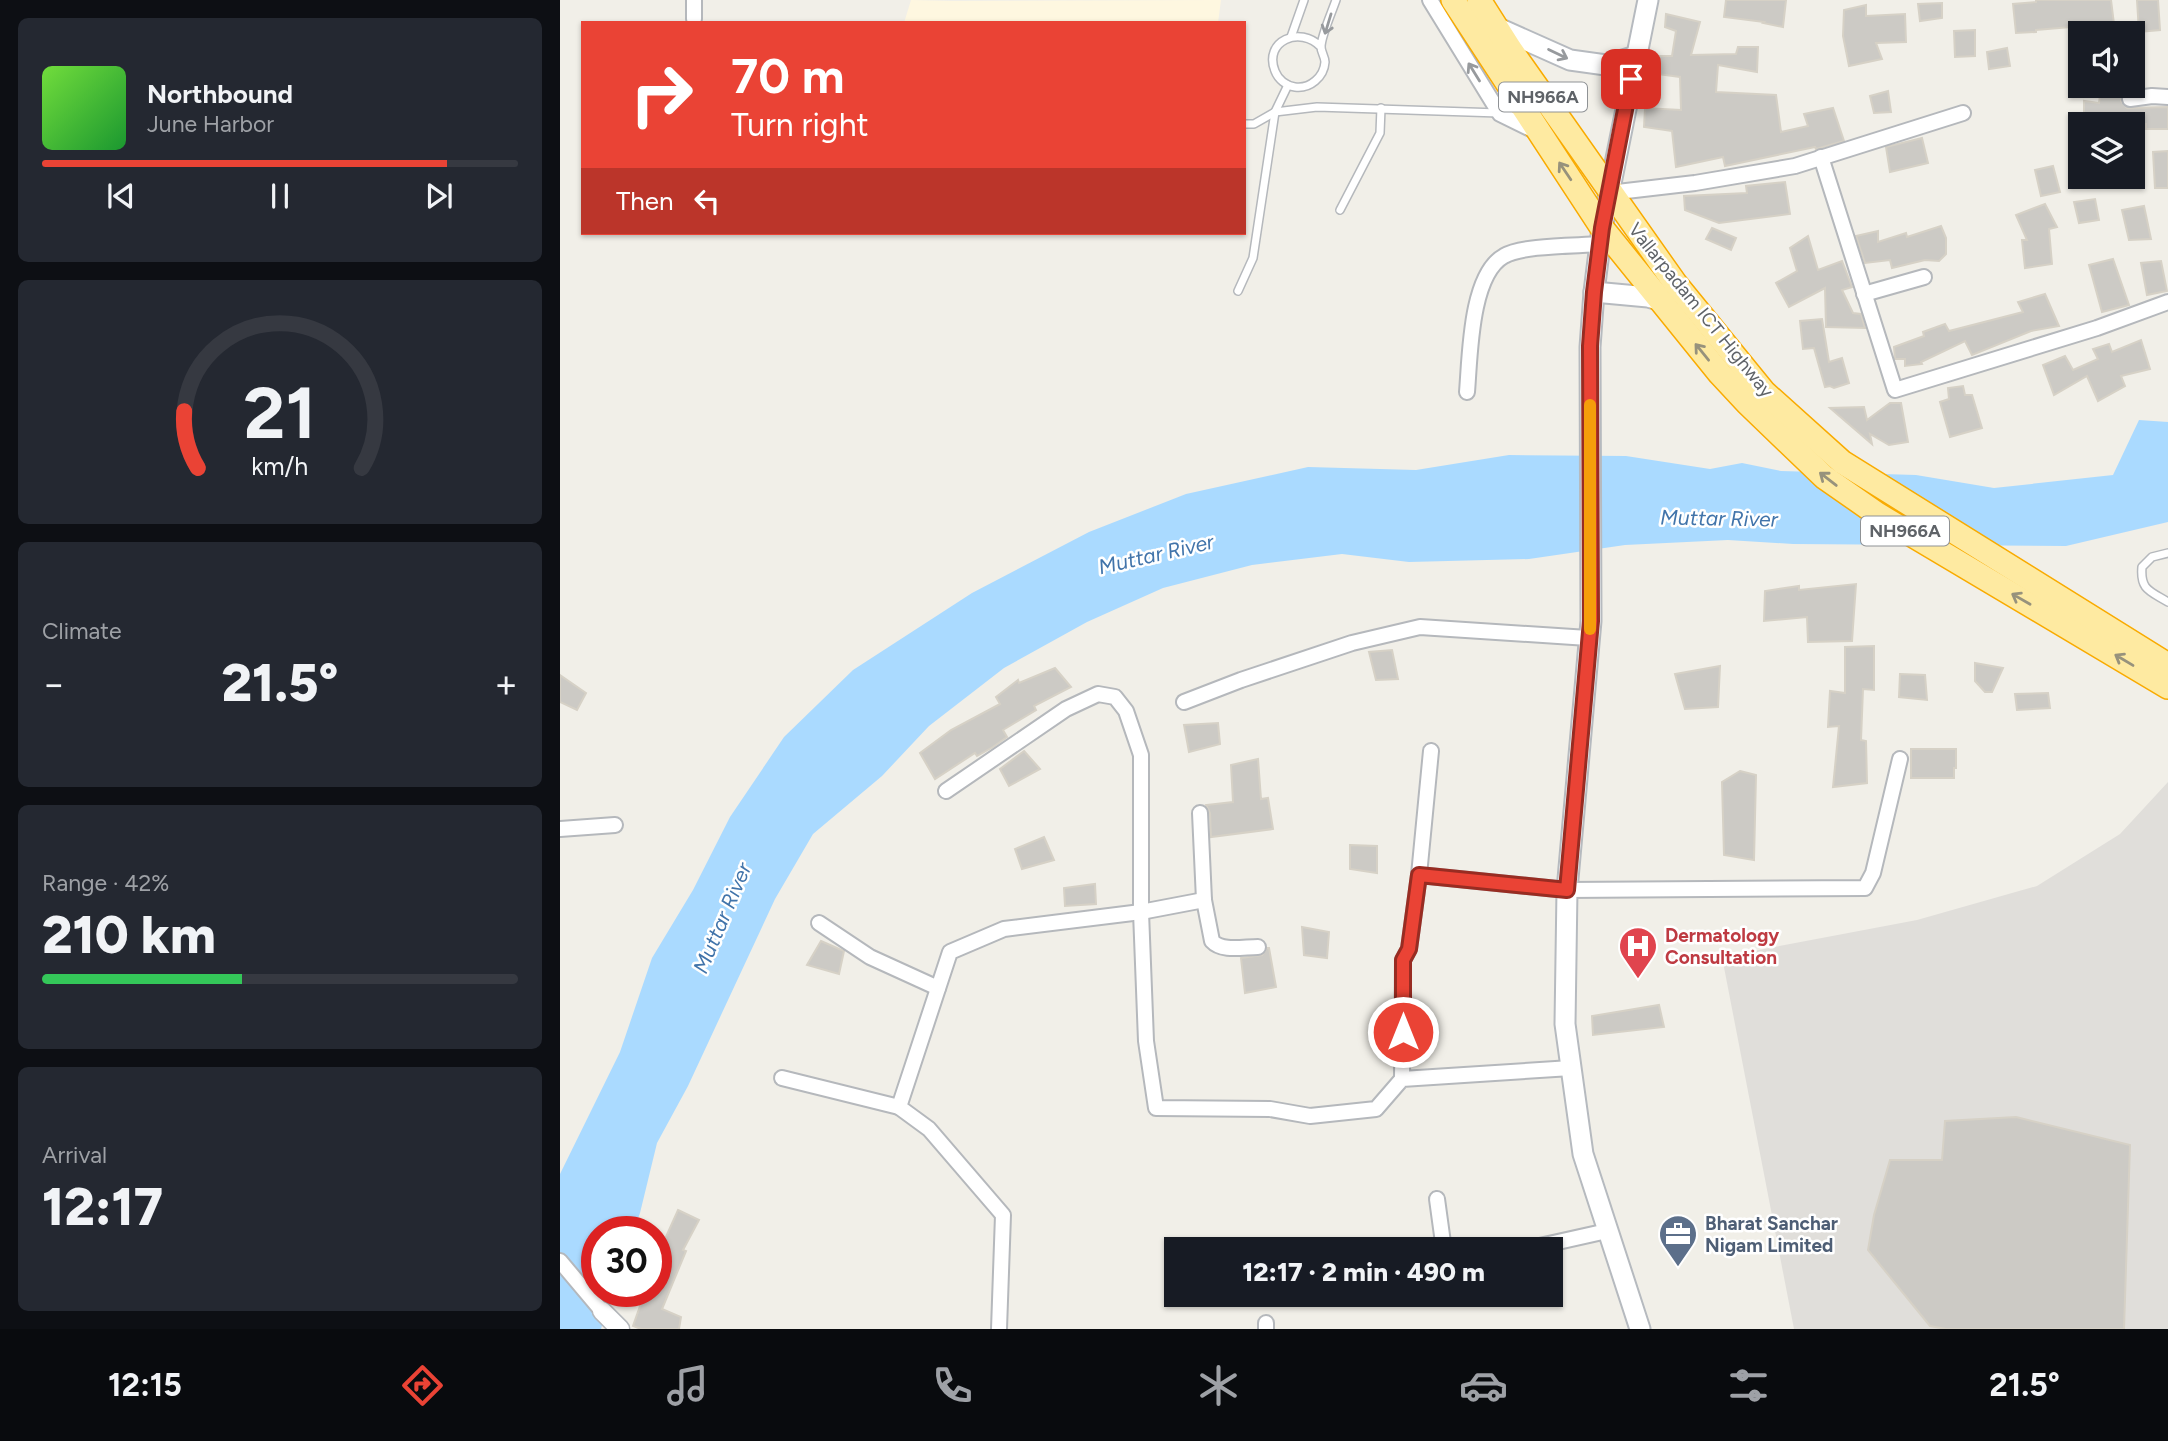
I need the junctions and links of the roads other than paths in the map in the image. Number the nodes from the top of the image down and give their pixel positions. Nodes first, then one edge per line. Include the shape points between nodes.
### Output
1 (694, 0) edge
2 (1304, 0) edge
3 (1336, 0) edge
4 (1430, 0) edge
5 (1452, 0) edge
6 (1479, 0) edge
7 (1648, 0) edge
8 (694, 19) dead end
9 (1496, 27) junction
10 (1291, 37) junction
11 (1321, 47) junction
12 (1636, 56) junction
13 (1288, 85) junction
14 (2168, 97) edge
15 (2130, 99) dead end
16 (1381, 108) junction
17 (1275, 112) junction
18 (1963, 113) dead end
19 (1500, 114) junction
20 (1246, 124) edge
21 (1540, 133) junction
22 (1821, 157) junction
23 (1609, 192) junction
24 (1340, 210) dead end
25 (1601, 236) junction
26 (1924, 277) dead end
27 (1238, 291) dead end
28 (1594, 292) junction
29 (1864, 294) junction
30 (1661, 301) junction
31 (2168, 302) edge
32 (1466, 392) dead end
33 (1755, 397) junction
34 (2168, 553) edge
35 (2168, 602) edge
36 (2086, 625) junction
37 (1590, 629) junction
38 (2168, 665) edge
39 (2168, 687) edge
40 (1184, 702) dead end
41 (1431, 751) dead end
42 (1900, 759) dead end
43 (946, 791) dead end
44 (1200, 813) dead end
45 (615, 825) dead end
46 (560, 829) edge
47 (1419, 875) junction
48 (1567, 890) junction
49 (1204, 900) junction
50 (1141, 912) junction
51 (820, 923) dead end
52 (1258, 947) dead end
53 (938, 988) junction
54 (1571, 1068) junction
55 (782, 1077) dead end
56 (1402, 1079) junction
57 (899, 1107) junction
58 (1437, 1199) dead end
59 (1607, 1231) junction
60 (1442, 1237) edge
61 (1563, 1241) edge
62 (560, 1261) edge
63 (602, 1311) joint
64 (620, 1329) edge
65 (999, 1329) edge
66 (1640, 1329) edge

1 - 8 street
2 - 10 lane
3 -> 11 lane
19 -> 4 street
5 - 21 highway, Vallarpadam ICT Highway / NH966A
6 - 9 highway, Vallarpadam ICT Highway / NH966A
7 - 12 main road
9 -> 12 main road via 1570,60 1606,65
9 - 23 highway, Vallarpadam ICT Highway / NH966A
10 - 11 lane via 1308,37
10 - 13 lane via 1273,55 1275,73
11 - 13 lane via 1325,64 1318,79 1304,87
12 - 23 main road
13 - 17 lane
14 - 15 street
16 - 17 lane
16 - 19 lane
16 - 24 lane via 1380,133
17 - 20 lane
17 - 27 lane via 1252,258
18 - 22 street
19 - 21 street
25 -> 21 highway, Vallarpadam ICT Highway / NH966A
22 - 23 street via 1796,166 1695,183
22 - 29 street
23 - 25 main road
23 - 33 highway, Vallarpadam ICT Highway / NH966A
25 - 28 main road
25 - 30 highway, Vallarpadam ICT Highway / NH966A
25 - 32 street via 1502,256 1478,292
26 - 29 street
28 - 30 main road
28 - 37 main road
29 - 31 street via 1895,390
33 -> 30 highway, Vallarpadam ICT Highway / NH966A
33 - 36 highway, Vallarpadam ICT Highway / NH966A via 1824,477 1877,514
34 - 35 lane via 2142,567 2141,580
36 - 38 highway, Vallarpadam ICT Highway / NH966A
39 -> 36 highway, Vallarpadam ICT Highway / NH966A
37 - 40 street via 1420,627 1352,643
37 - 48 main road
41 - 47 street
42 - 48 street via 1865,888
43 - 50 street via 1066,709 1098,694 1115,696 1126,711 1141,755
44 - 49 street
45 - 46 street
47 - 48 street
47 - 56 street via 1409,949 1403,960
48 - 54 main road via 1565,1024
49 - 50 street
49 - 52 street via 1214,945
50 - 53 street via 1004,929 950,952
50 - 56 street via 1146,1041 1156,1108 1270,1109 1310,1116 1376,1109
51 - 53 street via 870,957
53 - 57 street
54 - 56 street
54 - 59 main road via 1583,1154
55 - 57 street
57 - 65 street via 929,1129 1003,1215
58 - 60 street
59 - 61 street
59 - 66 main road
62 - 63 street
63 - 64 street

